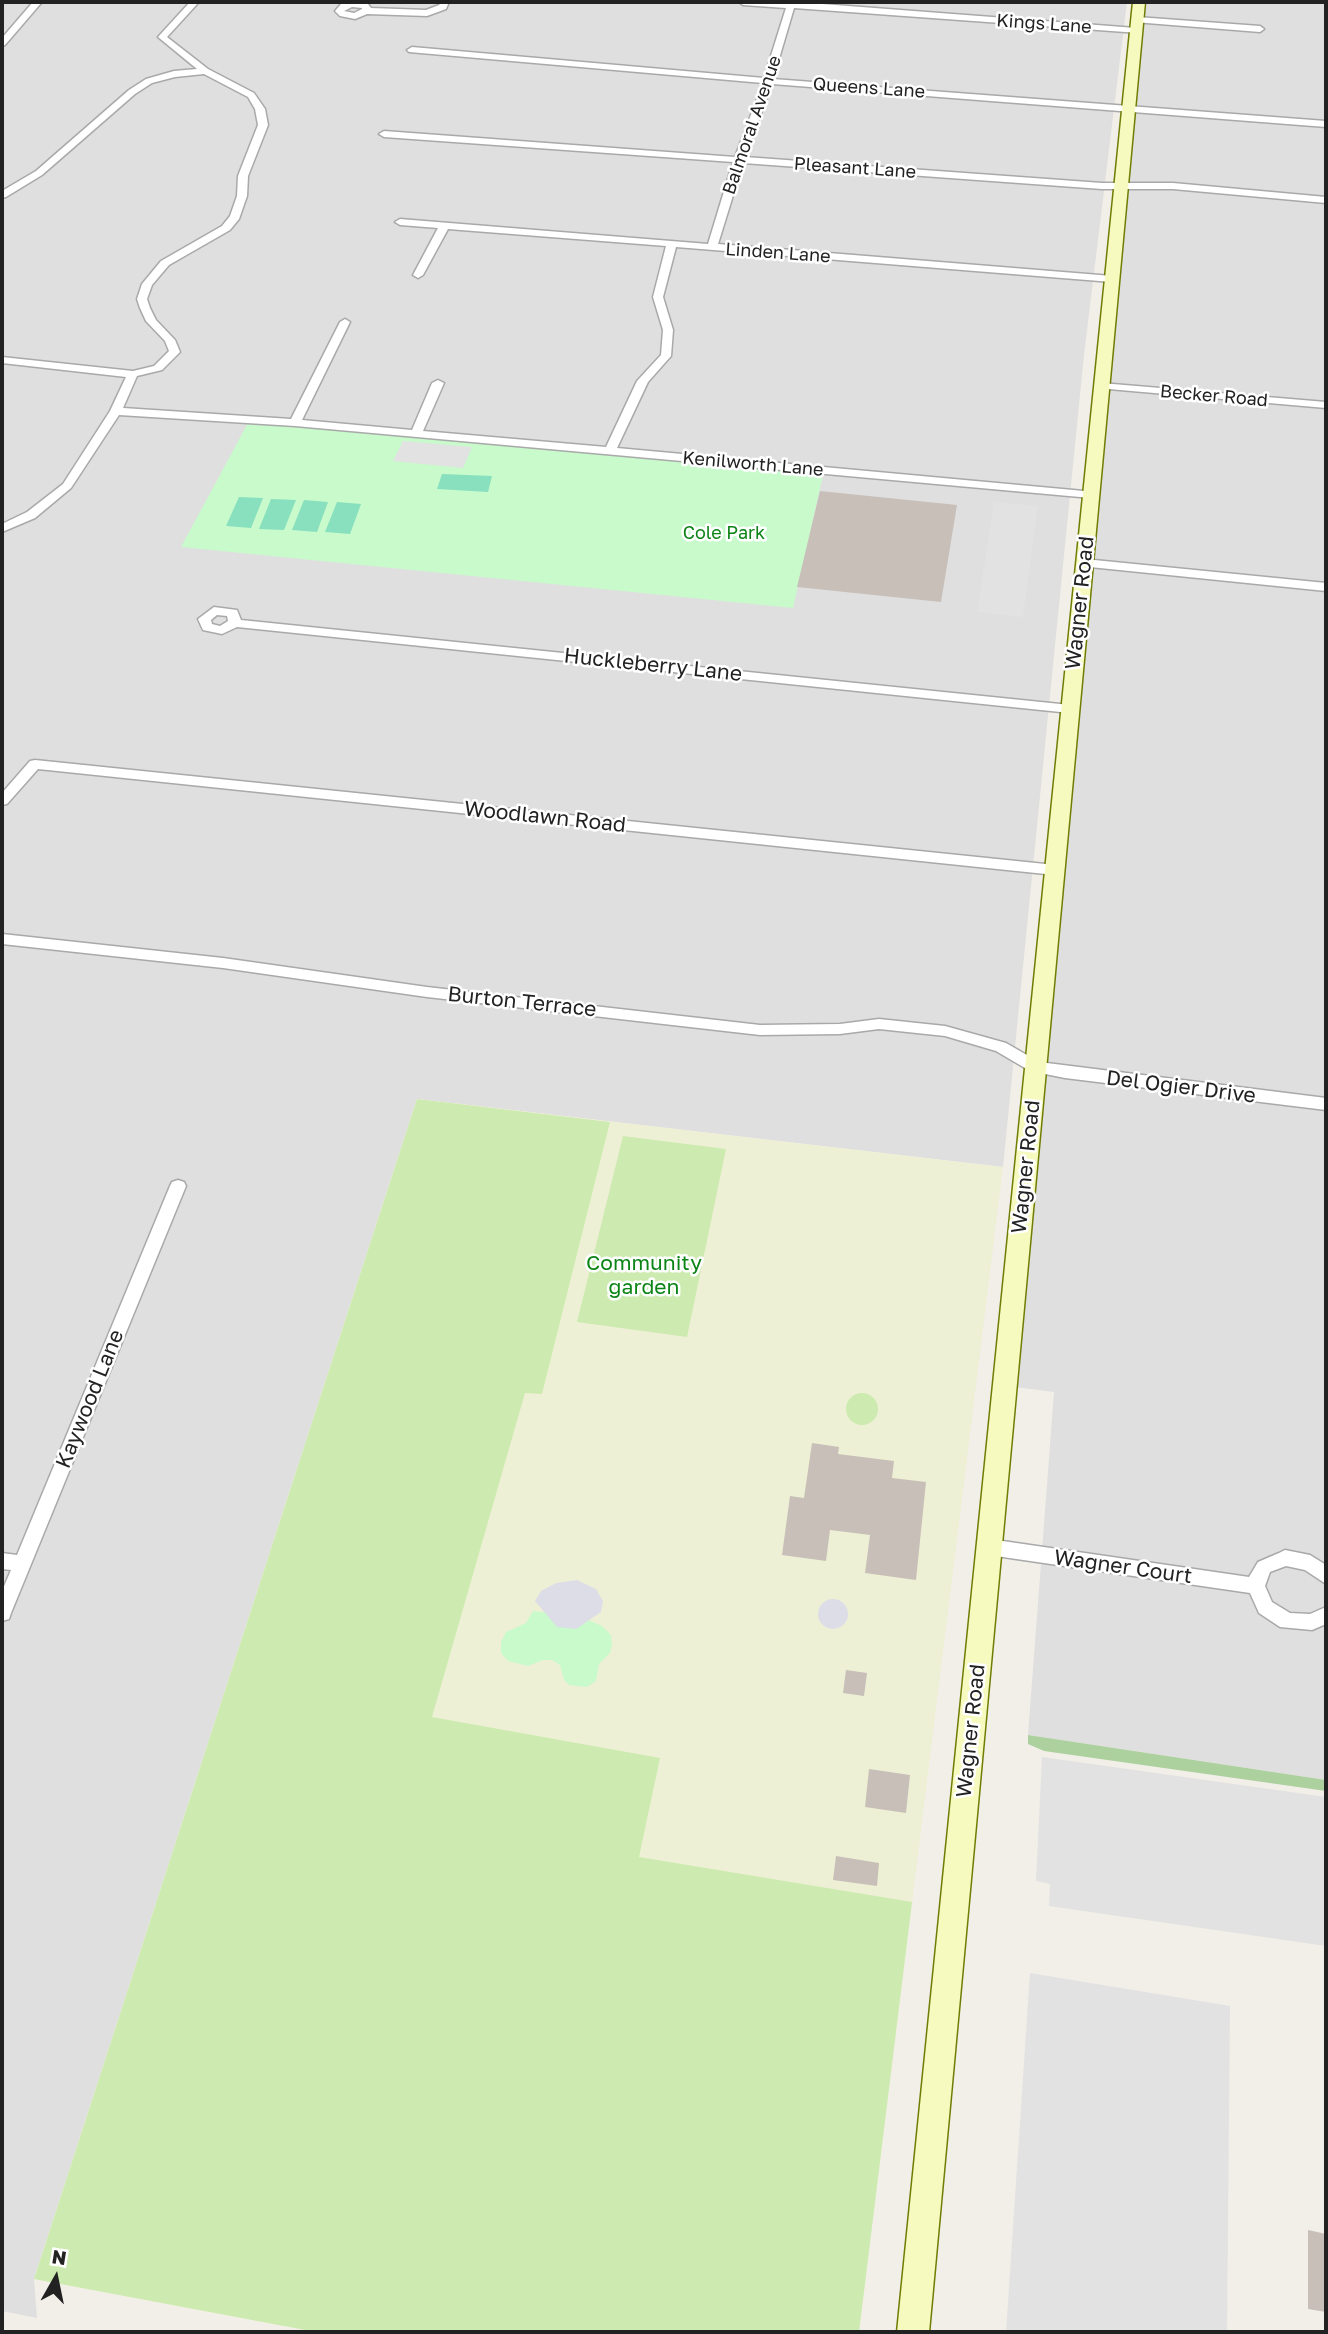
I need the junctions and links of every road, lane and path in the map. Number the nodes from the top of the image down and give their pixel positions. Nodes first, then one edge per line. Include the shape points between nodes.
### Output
1 (38, 2) edge
2 (195, 2) edge
3 (743, 2) edge
4 (792, 3) edge
5 (444, 4) edge
6 (367, 11) dead end
7 (1137, 18) edge
8 (1260, 29) dead end
9 (2, 43) edge
10 (412, 50) dead end
11 (205, 71) junction
12 (768, 81) junction
13 (1128, 108) junction
14 (1326, 124) edge
15 (384, 134) dead end
16 (738, 159) junction
17 (1121, 186) junction
18 (2, 195) edge
19 (1326, 200) edge
20 (401, 222) dead end
21 (444, 226) junction
22 (671, 245) junction
23 (712, 248) junction
24 (418, 275) dead end
25 (1112, 279) junction
26 (345, 322) dead end
27 (2, 360) edge
28 (133, 374) junction
29 (438, 383) dead end
30 (1101, 386) junction
31 (1326, 405) edge
32 (116, 411) junction
33 (295, 423) junction
34 (416, 433) junction
35 (610, 451) junction
36 (1091, 494) junction
37 (2, 528) edge
38 (1084, 563) junction
39 (1326, 587) edge
40 (236, 623) dead end
41 (1070, 709) junction
42 (2, 802) edge
43 (1055, 870) junction
44 (2, 939) edge
45 (1035, 1067) junction
46 (1326, 1104) edge
47 (178, 1186) dead end
48 (989, 1548) junction
49 (2, 1561) edge
50 (22, 1564) junction
51 (1326, 1576) edge
52 (1256, 1586) junction
53 (2, 1613) edge
54 (1326, 1615) edge
55 (913, 2332) edge

1 - 9 street
2 - 11 street via 162,37
3 - 4 street, Kings Lane
4 - 7 street, Kings Lane
4 - 12 street, Balmoral Avenue
5 - 6 street via 427,13
7 - 8 street, Kings Lane
7 - 13 street, Wagner Road
10 - 12 street, Queens Lane
11 - 18 street via 149,81 39,173
11 - 28 street via 251,95 263,125 243,176 235,217 226,228 165,262 147,284 142,299 150,321 170,340 175,352 158,368
12 - 13 street, Queens Lane
12 - 16 street, Balmoral Avenue
13 - 14 street, Queens Lane
13 - 17 street, Wagner Road
15 - 16 street, Pleasant Lane
16 - 17 street, Pleasant Lane
16 - 23 street, Balmoral Avenue
17 - 19 street, Pleasant Lane
17 - 25 street, Wagner Road
20 - 21 street, Linden Lane
21 - 22 street, Linden Lane
21 - 24 street
22 - 23 street, Linden Lane
22 - 35 street via 658,297 668,330 666,356 643,381
23 - 25 street, Linden Lane
25 - 30 street, Wagner Road
26 - 33 street
27 - 28 street
28 - 32 street
29 - 34 street
30 - 31 street, Becker Road
30 - 36 street, Wagner Road
32 - 33 street, Kenilworth Lane
32 - 37 street via 67,486 31,515
33 - 34 street, Kenilworth Lane
34 - 35 street, Kenilworth Lane
35 - 36 street, Kenilworth Lane
36 - 38 street, Wagner Road
38 - 39 street
38 - 41 street, Wagner Road
40 - 41 street, Huckleberry Lane
41 - 43 street, Wagner Road
42 - 43 street, Woodlawn Road via 35,764
43 - 45 street, Wagner Road
44 - 45 street, Burton Terrace via 760,1030 879,1024 945,1031 1001,1047
45 - 46 street, Del Ogier Drive
45 - 48 street, Wagner Road
47 - 50 street, Kaywood Lane
48 - 52 street, Wagner Court
48 - 55 street, Wagner Road
49 - 50 street
50 - 53 street, Kaywood Lane
51 - 52 street via 1310,1563 1285,1558 1264,1567
52 - 54 street via 1265,1607 1287,1621 1312,1622

